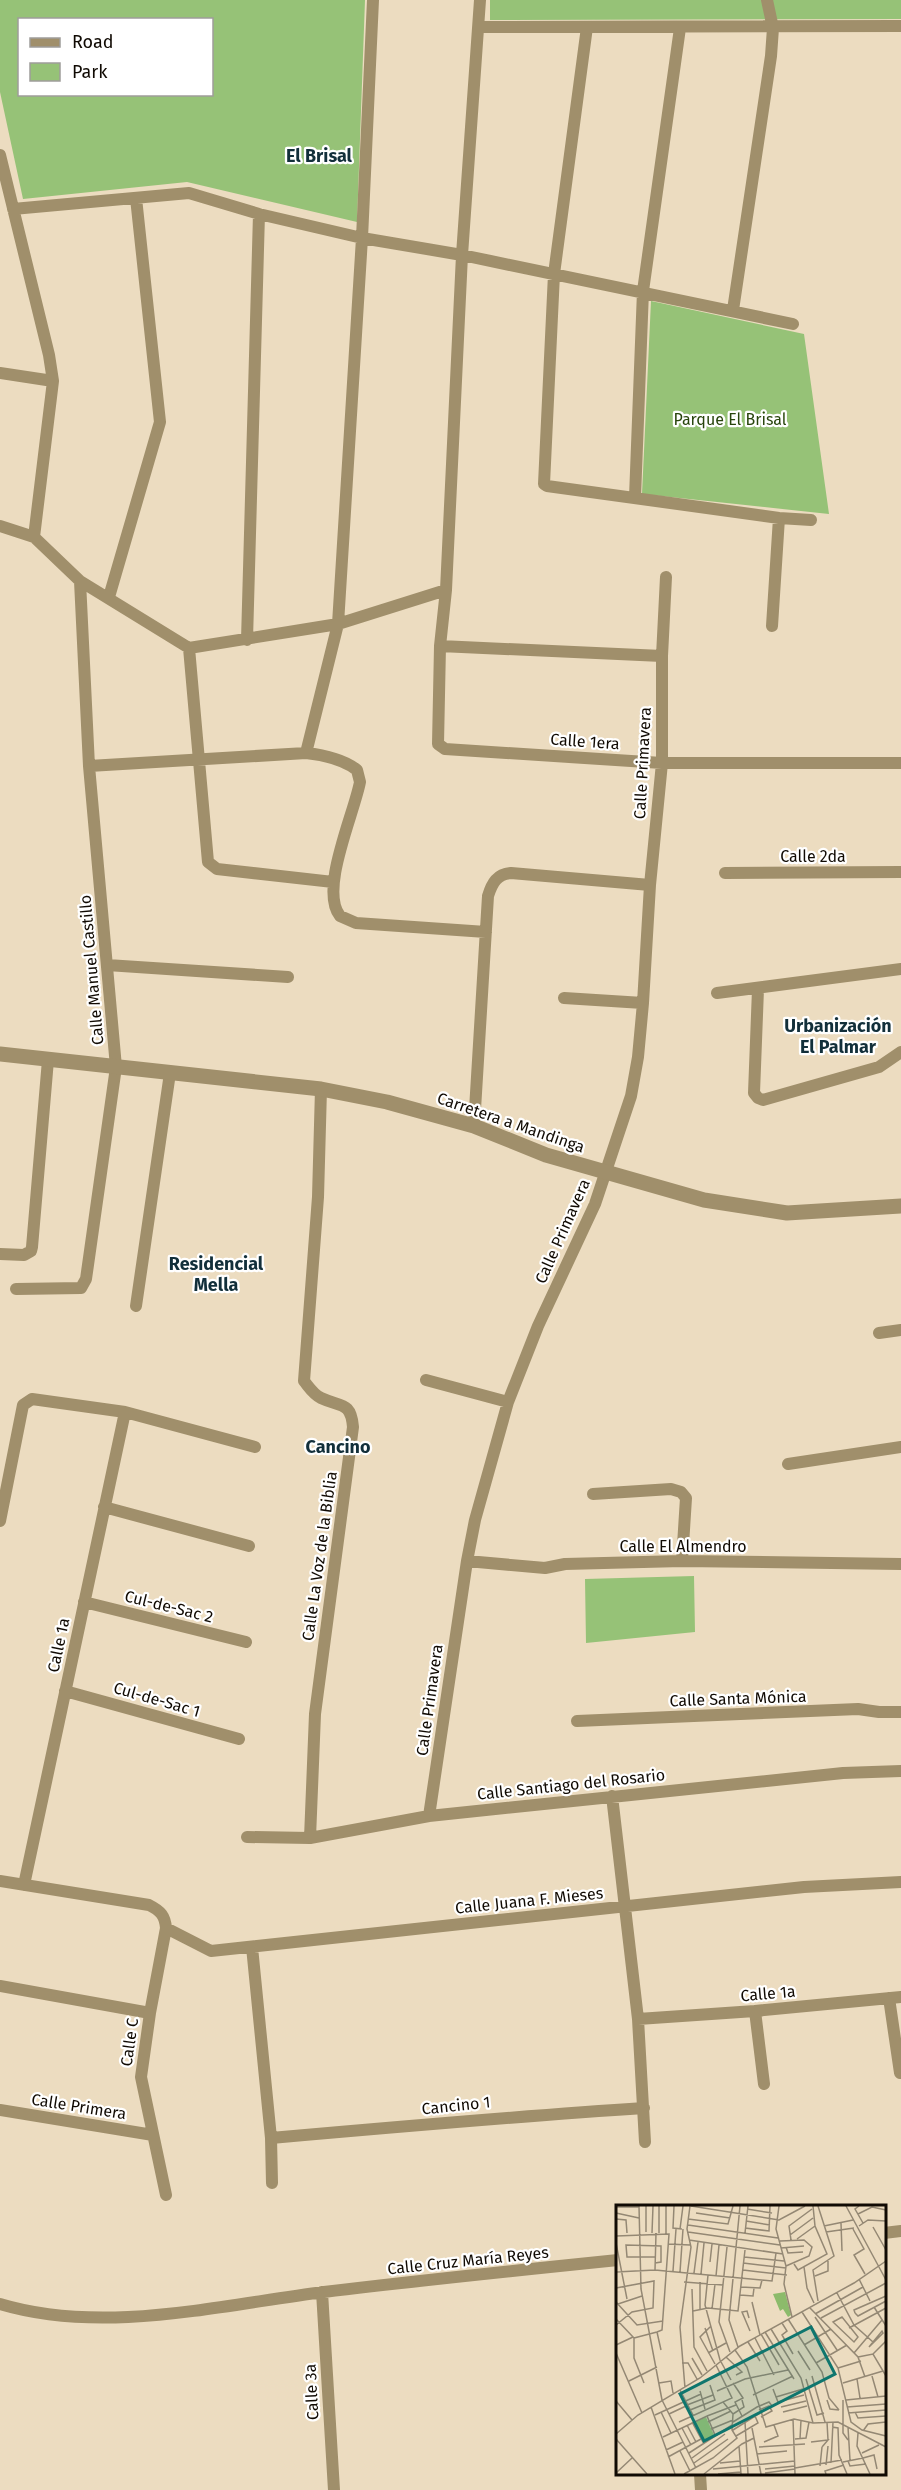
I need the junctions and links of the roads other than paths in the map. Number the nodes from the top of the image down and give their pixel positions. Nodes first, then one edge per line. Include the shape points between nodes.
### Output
1 (373, 0) edge
2 (480, 0) edge
3 (767, 0) edge
4 (901, 26) edge
5 (478, 27) junction
6 (587, 27) junction
7 (680, 28) junction
8 (773, 28) junction
9 (0, 155) edge
10 (136, 198) junction
11 (13, 209) junction
12 (259, 214) junction
13 (362, 238) junction
14 (462, 255) junction
15 (554, 274) junction
16 (643, 291) junction
17 (733, 310) junction
18 (793, 324) dead end
19 (0, 373) edge
20 (52, 381) junction
21 (635, 498) junction
22 (779, 518) junction
23 (811, 519) dead end
24 (0, 526) edge
25 (34, 537) junction
26 (666, 577) dead end
27 (80, 581) junction
28 (446, 590) junction
29 (109, 597) junction
30 (338, 624) junction
31 (772, 626) dead end
32 (247, 640) junction
33 (440, 646) junction
34 (189, 648) junction
35 (662, 656) junction
36 (306, 753) junction
37 (198, 760) junction
38 (662, 763) junction
39 (901, 763) edge
40 (89, 766) junction
41 (901, 872) edge
42 (725, 873) dead end
43 (333, 882) junction
44 (650, 885) junction
45 (486, 932) junction
46 (107, 965) junction
47 (901, 969) edge
48 (288, 977) dead end
49 (758, 989) junction
50 (717, 993) dead end
51 (564, 998) dead end
52 (643, 1003) junction
53 (901, 1052) edge
54 (0, 1054) edge
55 (48, 1060) junction
56 (116, 1067) junction
57 (170, 1073) junction
58 (321, 1089) junction
59 (474, 1126) junction
60 (606, 1172) junction
61 (901, 1206) edge
62 (0, 1254) edge
63 (16, 1290) dead end
64 (136, 1306) dead end
65 (901, 1330) edge
66 (879, 1333) dead end
67 (426, 1380) dead end
68 (508, 1402) junction
69 (125, 1412) junction
70 (255, 1447) dead end
71 (901, 1447) edge
72 (788, 1464) dead end
73 (593, 1494) dead end
74 (104, 1507) junction
75 (0, 1521) edge
76 (249, 1546) dead end
77 (467, 1561) junction
78 (682, 1561) junction
79 (901, 1564) edge
80 (84, 1602) junction
81 (246, 1642) dead end
82 (65, 1691) junction
83 (901, 1712) edge
84 (577, 1721) dead end
85 (239, 1739) dead end
86 (901, 1771) edge
87 (612, 1796) junction
88 (429, 1816) junction
89 (247, 1837) dead end
90 (310, 1838) junction
91 (0, 1881) edge
92 (901, 1882) edge
93 (24, 1885) junction
94 (626, 1906) junction
95 (166, 1928) junction
96 (252, 1947) junction
97 (0, 1986) edge
98 (895, 1997) edge
99 (755, 2011) junction
100 (150, 2013) junction
101 (638, 2019) junction
102 (900, 2073) edge
103 (764, 2084) dead end
104 (644, 2108) junction
105 (0, 2110) edge
106 (153, 2135) junction
107 (271, 2138) junction
108 (645, 2142) dead end
109 (272, 2184) dead end
110 (166, 2195) dead end
111 (901, 2231) edge
112 (886, 2233) edge
113 (616, 2260) edge
114 (322, 2292) junction
115 (0, 2304) edge
116 (700, 2475) edge
117 (334, 2490) edge
118 (701, 2490) edge

1 - 13 street
2 - 5 street
3 - 8 street
4 - 8 street
5 - 6 street
5 - 14 street
6 - 7 street
6 - 15 street
7 - 8 street
7 - 16 street
8 - 17 street
9 - 11 street
10 - 11 street
10 - 12 street via 189,192
10 - 29 street via 160,422
11 - 20 street
12 - 13 street
12 - 32 street
13 - 14 street
13 - 30 street
14 - 15 street
14 - 28 street
15 - 16 street
15 - 21 street via 544,484
16 - 17 street
16 - 21 street
17 - 18 street
19 - 20 street
20 - 25 street
21 - 22 street
22 - 23 street
22 - 31 street
24 - 25 street
25 - 27 street
26 - 35 street, Calle Primavera
27 - 29 street
27 - 40 street, Calle Manuel Castillo
28 - 30 street
28 - 33 street
29 - 34 street
30 - 32 street
30 - 36 street
32 - 34 street
33 - 35 street
33 - 38 street, Calle 1era via 437,734 438,744 445,749
34 - 37 street
35 - 38 street, Calle Primavera
36 - 37 street
36 - 43 street via 351,765 360,775
37 - 40 street
37 - 43 street via 208,862 217,869
38 - 39 street, Calle 1era
38 - 44 street, Calle Primavera
40 - 46 street, Calle Manuel Castillo
41 - 42 street, Calle 2da
43 - 45 street via 335,910 348,922
44 - 45 street via 504,873 490,887
44 - 52 street, Calle Primavera
45 - 59 street
46 - 48 street
46 - 56 street, Calle Manuel Castillo
47 - 49 street
49 - 50 street
49 - 53 street via 754,1093 758,1098 763,1100 879,1067
51 - 52 street
52 - 60 street, Calle Primavera via 631,1096
54 - 55 street, Carretera a Mandinga
55 - 56 street, Carretera a Mandinga
55 - 62 street via 32,1247 24,1255
56 - 57 street, Carretera a Mandinga
56 - 63 street, Calle Manuel Castillo via 86,1279 81,1288
57 - 58 street, Carretera a Mandinga
57 - 64 street
58 - 59 street, Carretera a Mandinga
58 - 90 street, Calle La Voz de la Biblia via 318,1197 304,1380 320,1397 344,1406 352,1414 352,1427 315,1714
59 - 60 street, Carretera a Mandinga via 546,1155
60 - 61 street, Carretera a Mandinga via 704,1200 787,1213
60 - 68 street, Calle Primavera
65 - 66 street
67 - 68 street
68 - 77 street, Calle Primavera
69 - 70 street
69 - 74 street, Calle 1a
69 - 75 street via 27,1401 23,1405
71 - 72 street
73 - 78 street via 671,1489 681,1492 686,1498
74 - 76 street
74 - 80 street, Calle 1a
77 - 78 street, Calle El Almendro via 545,1568
77 - 88 street, Calle Primavera
78 - 79 street, Calle El Almendro
80 - 81 street, Cul-de-Sac 2
80 - 82 street, Calle 1a
82 - 85 street, Cul-de-Sac 1
82 - 93 street, Calle 1a
83 - 84 street, Calle Santa Mónica via 858,1709
86 - 87 street, Calle Santiago del Rosario via 843,1773
87 - 88 street, Calle Santiago del Rosario
87 - 94 street
88 - 90 street, Calle Santiago del Rosario
89 - 90 street, Calle Santiago del Rosario
91 - 93 street
92 - 94 street, Calle Juana F. Mieses via 804,1887
93 - 95 street via 150,1905 165,1918
94 - 96 street, Calle Juana F. Mieses
94 - 101 street
95 - 96 street, Calle Juana F. Mieses via 211,1951
95 - 100 street, Calle C
96 - 107 street
97 - 100 street
98 - 99 street, Calle 1a
98 - 102 street
99 - 101 street, Calle 1a
99 - 103 street
100 - 106 street, Calle C via 141,2077
101 - 104 street
104 - 107 street, Cancino 1
104 - 108 street
105 - 106 street, Calle Primera
106 - 110 street, Calle C
107 - 109 street
111 - 112 street
113 - 114 street, Calle Cruz María Reyes
114 - 115 street, Calle Cruz María Reyes via 136,2315 67,2317
114 - 117 street, Calle 3a
116 - 118 street

